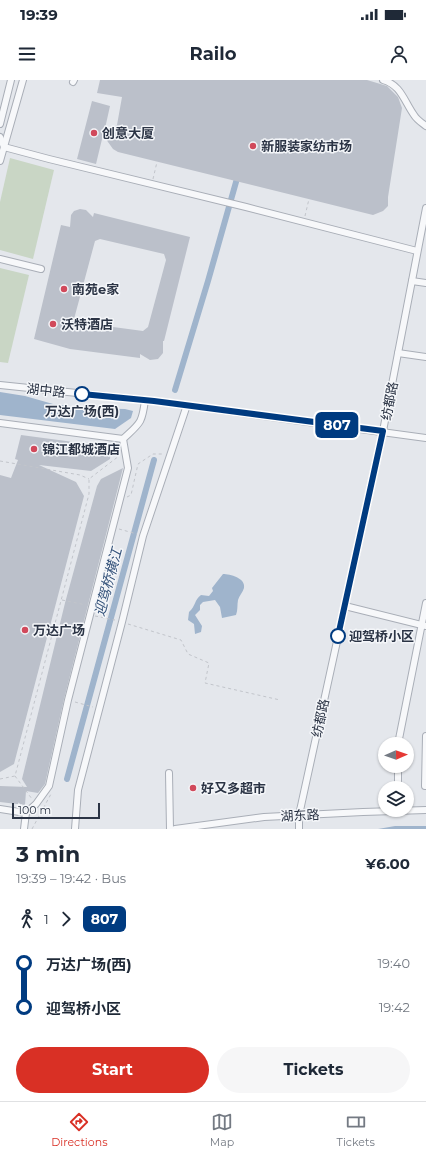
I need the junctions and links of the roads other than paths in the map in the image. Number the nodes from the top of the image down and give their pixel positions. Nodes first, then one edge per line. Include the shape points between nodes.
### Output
1 (12, 80) edge
2 (23, 80) edge
3 (383, 80) edge
4 (0, 124) edge
5 (426, 126) edge
6 (0, 138) edge
7 (4, 147) junction
8 (0, 161) edge
9 (426, 208) edge
10 (417, 251) junction
11 (0, 259) edge
12 (41, 269) dead end
13 (412, 281) junction
14 (426, 283) edge
15 (398, 353) junction
16 (426, 357) edge
17 (0, 385) edge
18 (145, 400) junction
19 (186, 405) junction
20 (0, 423) edge
21 (383, 431) junction
22 (426, 438) edge
23 (123, 439) junction
24 (426, 603) edge
25 (345, 606) junction
26 (424, 626) edge
27 (426, 736) edge
28 (400, 737) edge
29 (169, 773) dead end
30 (425, 786) edge
31 (0, 809) edge
32 (426, 810) edge
33 (26, 813) junction
34 (299, 815) junction
35 (24, 829) edge
36 (75, 829) edge
37 (170, 829) edge
38 (175, 829) edge
39 (299, 829) edge

1 - 4 street
2 - 7 street
3 - 5 street via 399,89 414,117
6 - 7 street
7 - 8 street
7 - 10 street
9 - 10 street, 纺都路
10 - 13 street, 纺都路
11 - 12 street
13 - 14 street
13 - 15 street, 纺都路
15 - 16 street
15 - 21 street, 纺都路
17 - 18 street, 湖中路
18 - 19 street, 湖中路
18 - 23 street via 140,424
19 - 21 street, 湖中路
19 - 36 street via 143,536 78,790
20 - 23 street
21 - 22 street, 湖中路
21 - 25 street, 纺都路
23 - 33 street via 128,468 68,700 49,786
24 - 26 street
25 - 26 street
25 - 34 street, 纺都路
26 - 28 street
27 - 30 street
29 - 37 street
31 - 33 street
32 - 34 street, 湖东路
33 - 35 street
34 - 38 street, 湖东路
34 - 39 street, 纺都路

